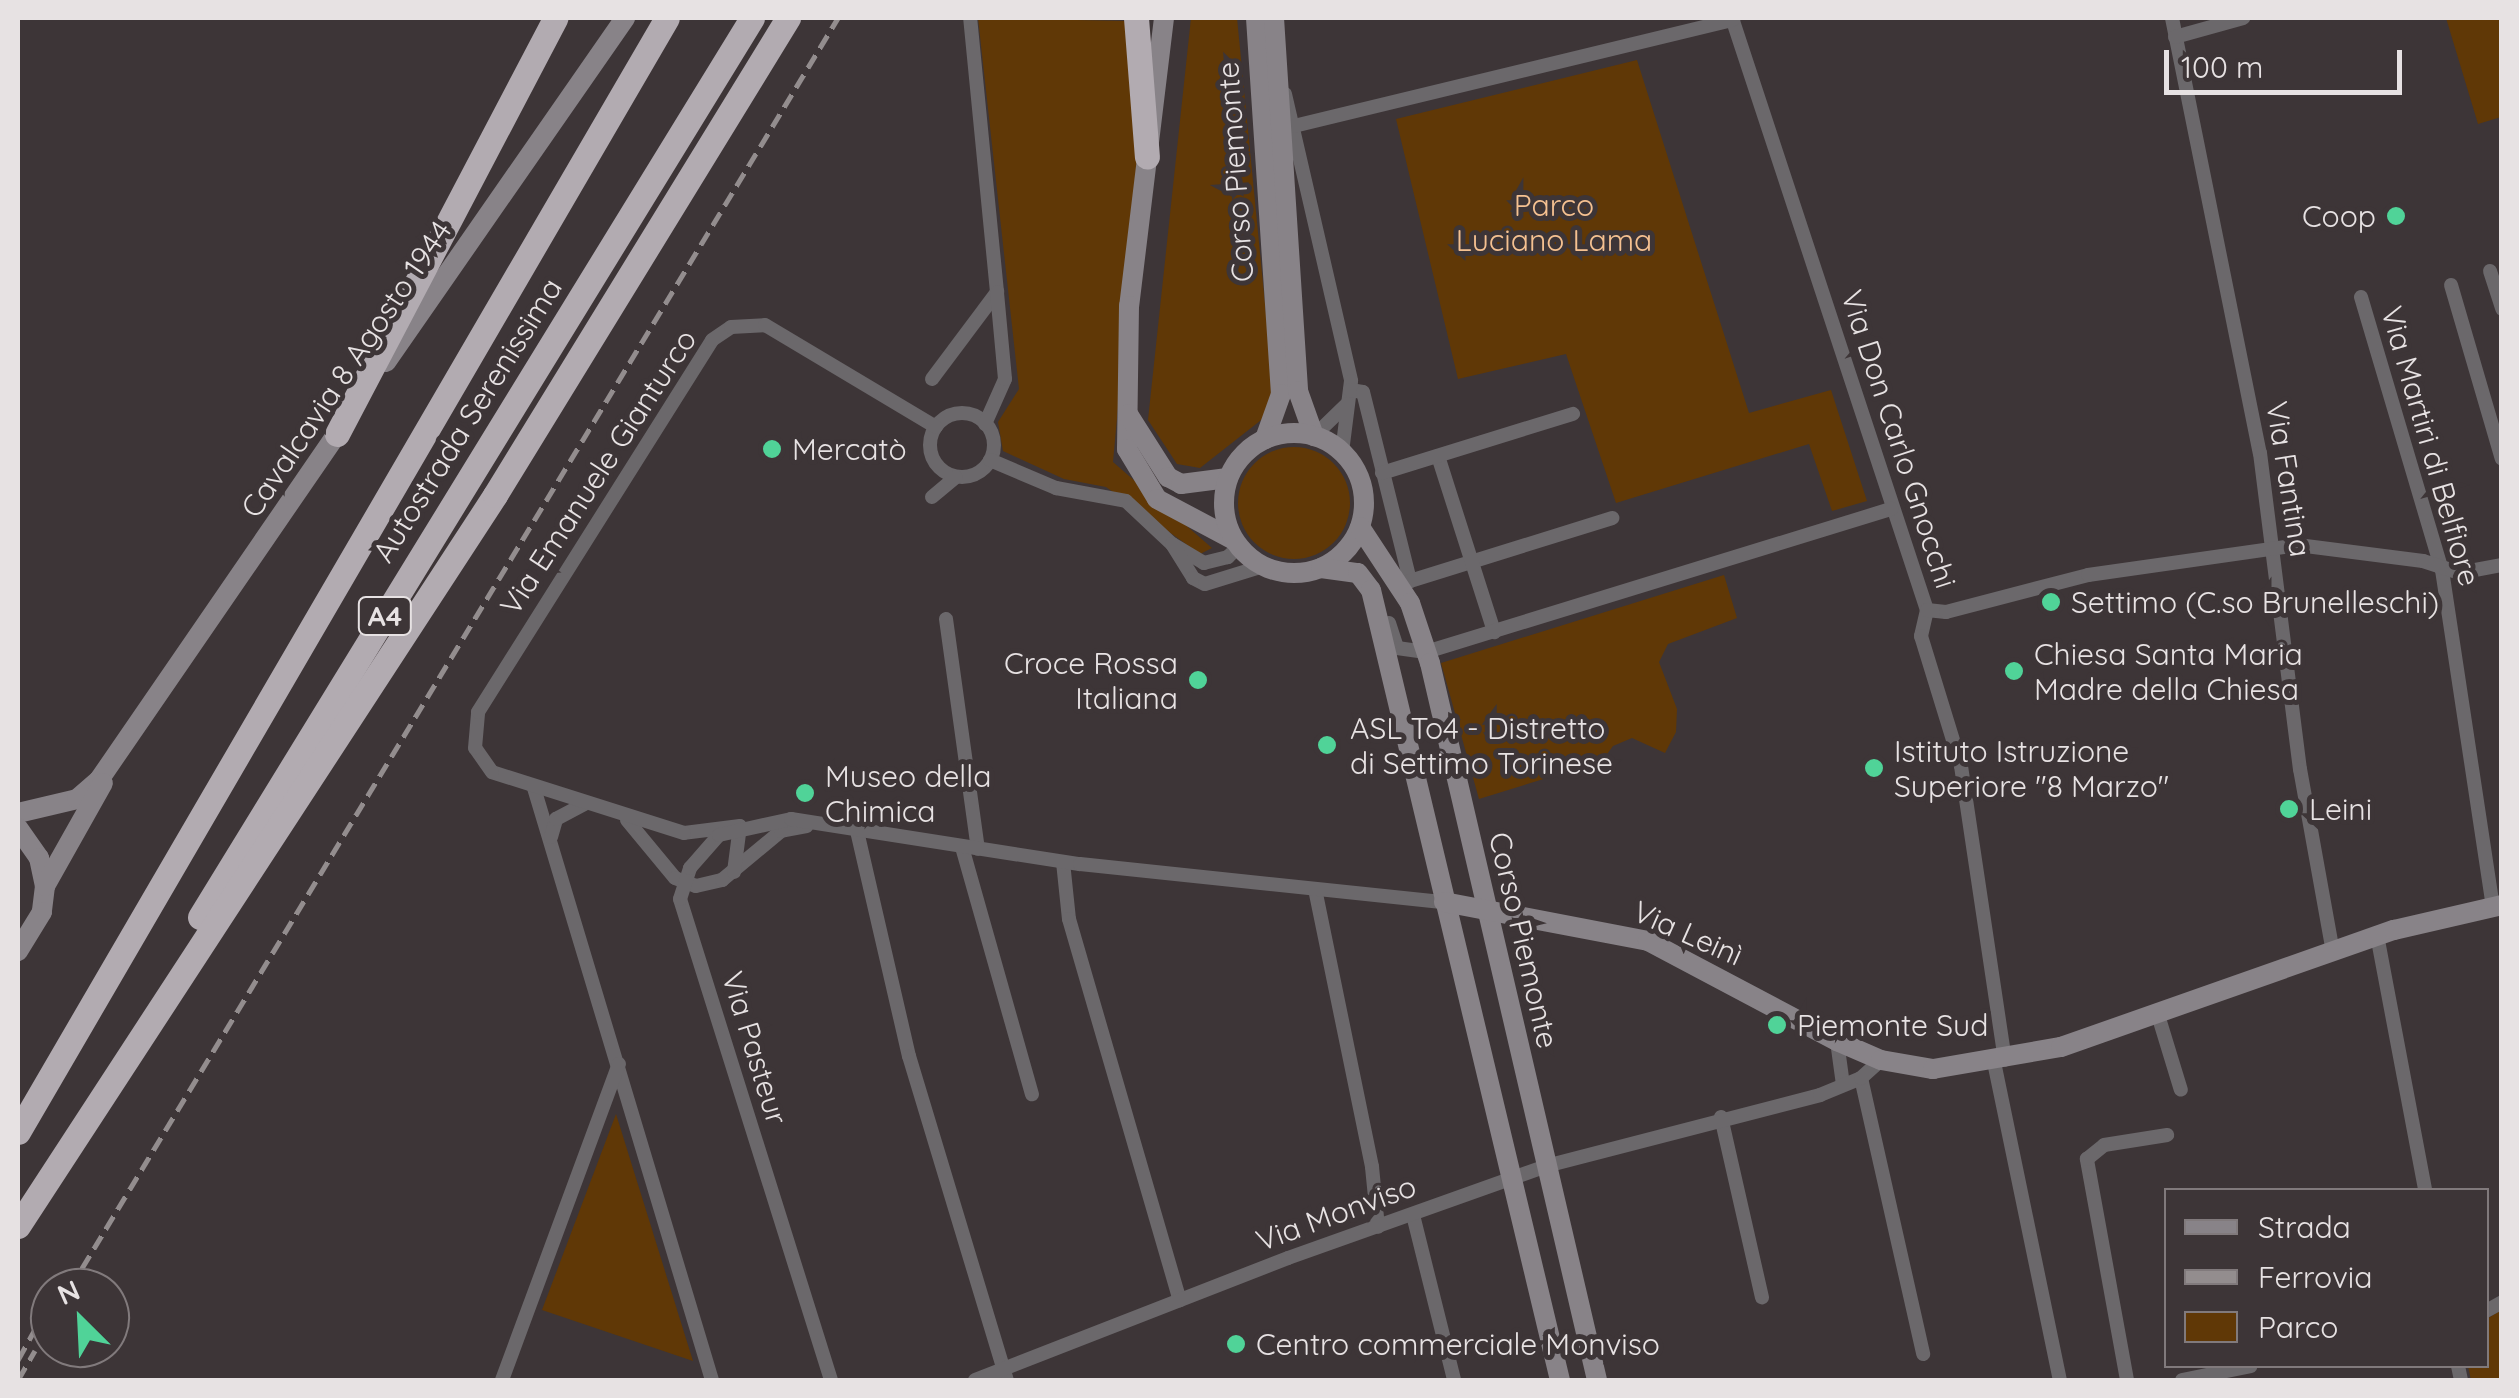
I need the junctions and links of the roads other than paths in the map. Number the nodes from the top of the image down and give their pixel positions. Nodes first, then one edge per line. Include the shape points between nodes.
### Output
1 (554, 18) edge
2 (625, 18) edge
3 (667, 18) edge
4 (752, 18) edge
5 (788, 18) edge
6 (970, 18) edge
7 (1136, 18) edge
8 (1164, 18) edge
9 (1256, 18) edge
10 (1274, 18) edge
11 (2172, 18) edge
12 (2243, 18) edge
13 (1732, 19) edge
14 (2175, 37) junction
15 (1277, 80) junction
16 (1294, 126) junction
17 (1147, 157) junction
18 (2490, 271) dead end
19 (2451, 285) dead end
20 (997, 292) junction
21 (2361, 297) dead end
22 (2502, 309) edge
23 (932, 380) dead end
24 (1349, 397) junction
25 (1125, 408) junction
26 (1573, 414) dead end
27 (985, 424) junction
28 (936, 426) junction
29 (337, 434) junction
30 (1314, 436) junction
31 (1265, 439) junction
32 (1342, 452) junction
33 (1438, 456) junction
34 (2502, 459) edge
35 (990, 460) junction
36 (941, 470) junction
37 (1382, 473) junction
38 (956, 477) junction
39 (1228, 478) junction
40 (1892, 509) junction
41 (1612, 518) dead end
42 (1360, 527) junction
43 (1236, 543) junction
44 (1172, 544) junction
45 (2274, 548) junction
46 (1472, 562) junction
47 (2502, 565) edge
48 (1263, 566) junction
49 (1320, 568) junction
50 (2442, 570) junction
51 (1371, 590) junction
52 (1927, 610) junction
53 (946, 620) dead end
54 (1494, 632) junction
55 (1426, 652) junction
56 (119, 756) junction
57 (534, 788) junction
58 (584, 804) junction
59 (18, 814) edge
60 (623, 816) junction
61 (813, 825) junction
62 (740, 826) junction
63 (18, 828) edge
64 (857, 830) junction
65 (551, 838) junction
66 (962, 846) junction
67 (978, 849) junction
68 (1063, 862) junction
69 (734, 872) junction
70 (683, 882) junction
71 (45, 886) junction
72 (1314, 888) junction
73 (1444, 902) junction
74 (2497, 906) edge
75 (1483, 908) junction
76 (2377, 935) junction
77 (18, 951) edge
78 (2333, 952) junction
79 (2158, 1015) junction
80 (1837, 1041) junction
81 (1880, 1060) junction
82 (2000, 1061) junction
83 (619, 1064) junction
84 (1862, 1078) junction
85 (1843, 1086) junction
86 (2181, 1090) dead end
87 (1032, 1094) dead end
88 (1720, 1116) junction
89 (18, 1132) edge
90 (2166, 1135) dead end
91 (1546, 1166) junction
92 (1511, 1181) junction
93 (2425, 1188) edge
94 (18, 1215) edge
95 (1413, 1215) junction
96 (18, 1226) edge
97 (1378, 1227) junction
98 (1762, 1297) dead end
99 (1180, 1300) junction
100 (1922, 1354) dead end
101 (2241, 1368) edge
102 (1006, 1375) edge
103 (502, 1380) edge
104 (712, 1380) edge
105 (830, 1380) edge
106 (976, 1380) edge
107 (1454, 1380) edge
108 (1560, 1380) edge
109 (1598, 1380) edge
110 (2060, 1380) edge
111 (2127, 1380) edge
112 (2182, 1380) edge

1 - 29 highway
2 - 29 main road, Cavalcavia 8 Agosto 1944
3 - 89 highway, Autostrada Serenissima / A4
4 - 94 highway, Autostrada Serenissima / A4
5 - 96 highway via 495,495
6 - 20 street
7 - 17 highway
8 - 17 main road
9 - 31 main road, Corso Piemonte via 1281,394
10 - 15 main road, Corso Piemonte
11 - 14 street, Via Fantina
12 - 14 street
13 - 16 street
13 - 40 street, Via Don Carlo Gnocchi
14 - 45 street, Via Fantina
15 - 16 street
15 - 30 main road, Corso Piemonte via 1298,391
16 - 24 street
17 - 25 main road via 1128,306
18 - 22 street
19 - 34 street
20 - 23 street
20 - 27 street via 1006,379
21 - 50 street, Via Martiri di Belfiore
24 - 30 street
24 - 32 street
24 - 37 street via 1363,392
25 - 39 main road via 1168,476 1181,484
25 - 43 main road via 1127,449 1144,486 1176,515
26 - 33 street
27 - 28 street via 960,414
27 - 35 street via 993,442
28 - 36 street via 931,454
28 - 57 street, Via Emanuele Gianturco via 765,325 731,327 712,340 478,712 475,748 483,762
29 - 56 main road, Cavalcavia 8 Agosto 1944
30 - 31 main road
30 - 32 main road
31 - 39 main road
32 - 42 main road via 1362,487
33 - 37 street
33 - 46 street
35 - 38 street via 975,474
35 - 44 street via 1056,488 1126,501
36 - 38 street
36 - 38 street via 932,497
37 - 46 street via 1410,581
39 - 43 main road via 1226,520
40 - 52 street, Via Don Carlo Gnocchi
40 - 54 street
41 - 46 street
42 - 49 main road via 1337,558
42 - 55 main road, Corso Piemonte via 1410,603
43 - 44 street via 1228,558 1204,563
43 - 48 main road
44 - 48 street via 1193,578 1205,584
45 - 50 street via 2298,545 2423,561
45 - 52 street via 2088,576 1946,612
45 - 78 street, Via Fantina via 2300,769
46 - 54 street
47 - 50 street
48 - 49 main road via 1282,572
49 - 51 main road via 1358,573
50 - 74 street, Via Martiri di Belfiore
51 - 55 street via 1384,602 1398,648
51 - 73 main road
52 - 82 street, Via Don Carlo Gnocchi via 1921,636 1961,766
53 - 67 street
54 - 55 street
55 - 75 main road, Corso Piemonte
56 - 59 main road, Cavalcavia 8 Agosto 1944 via 76,799
56 - 71 main road, Cavalcavia 8 Agosto 1944
57 - 58 street, Via Emanuele Gianturco
57 - 65 street
58 - 60 street, Via Emanuele Gianturco
58 - 65 street via 556,819
60 - 62 street, Via Emanuele Gianturco via 693,834
60 - 70 street
61 - 62 street via 780,819
61 - 64 street, Via Leinì
61 - 69 street via 781,831
62 - 69 street
62 - 70 street via 709,844
63 - 71 main road via 39,858
64 - 66 street, Via Leinì
64 - 102 street via 909,1056
65 - 83 street
66 - 67 street, Via Leinì
66 - 87 street
67 - 68 street, Via Leinì
68 - 72 street, Via Leinì
68 - 99 street via 1069,919
69 - 70 street via 708,885
70 - 105 street, Via Pasteur via 680,899
71 - 77 main road, Cavalcavia 8 Agosto 1944 via 42,912
72 - 73 street, Via Leinì
72 - 97 street
73 - 75 main road, Via Leinì
73 - 92 main road
74 - 76 main road, Via Leinì
75 - 80 main road, Via Leinì via 1648,942
75 - 91 main road, Corso Piemonte
76 - 78 main road, Via Leinì
76 - 93 street
78 - 79 main road, Via Leinì
79 - 82 main road, Via Leinì
79 - 86 street
80 - 81 main road, Via Leinì
80 - 85 street
81 - 82 main road, Via Leinì via 1933,1069
81 - 84 street, Via Monviso
82 - 110 street, Via Don Carlo Gnocchi
83 - 103 street
83 - 104 street
84 - 85 street, Via Monviso
84 - 100 street
85 - 88 street, Via Monviso
88 - 91 street, Via Monviso
88 - 98 street
90 - 111 street via 2104,1145 2087,1158
91 - 92 street, Via Monviso
91 - 109 main road, Corso Piemonte
92 - 95 street, Via Monviso
92 - 108 main road
95 - 97 street, Via Monviso
95 - 107 street
97 - 99 street, Via Monviso
99 - 102 street, Via Monviso
101 - 112 street
102 - 106 street, Via Monviso

